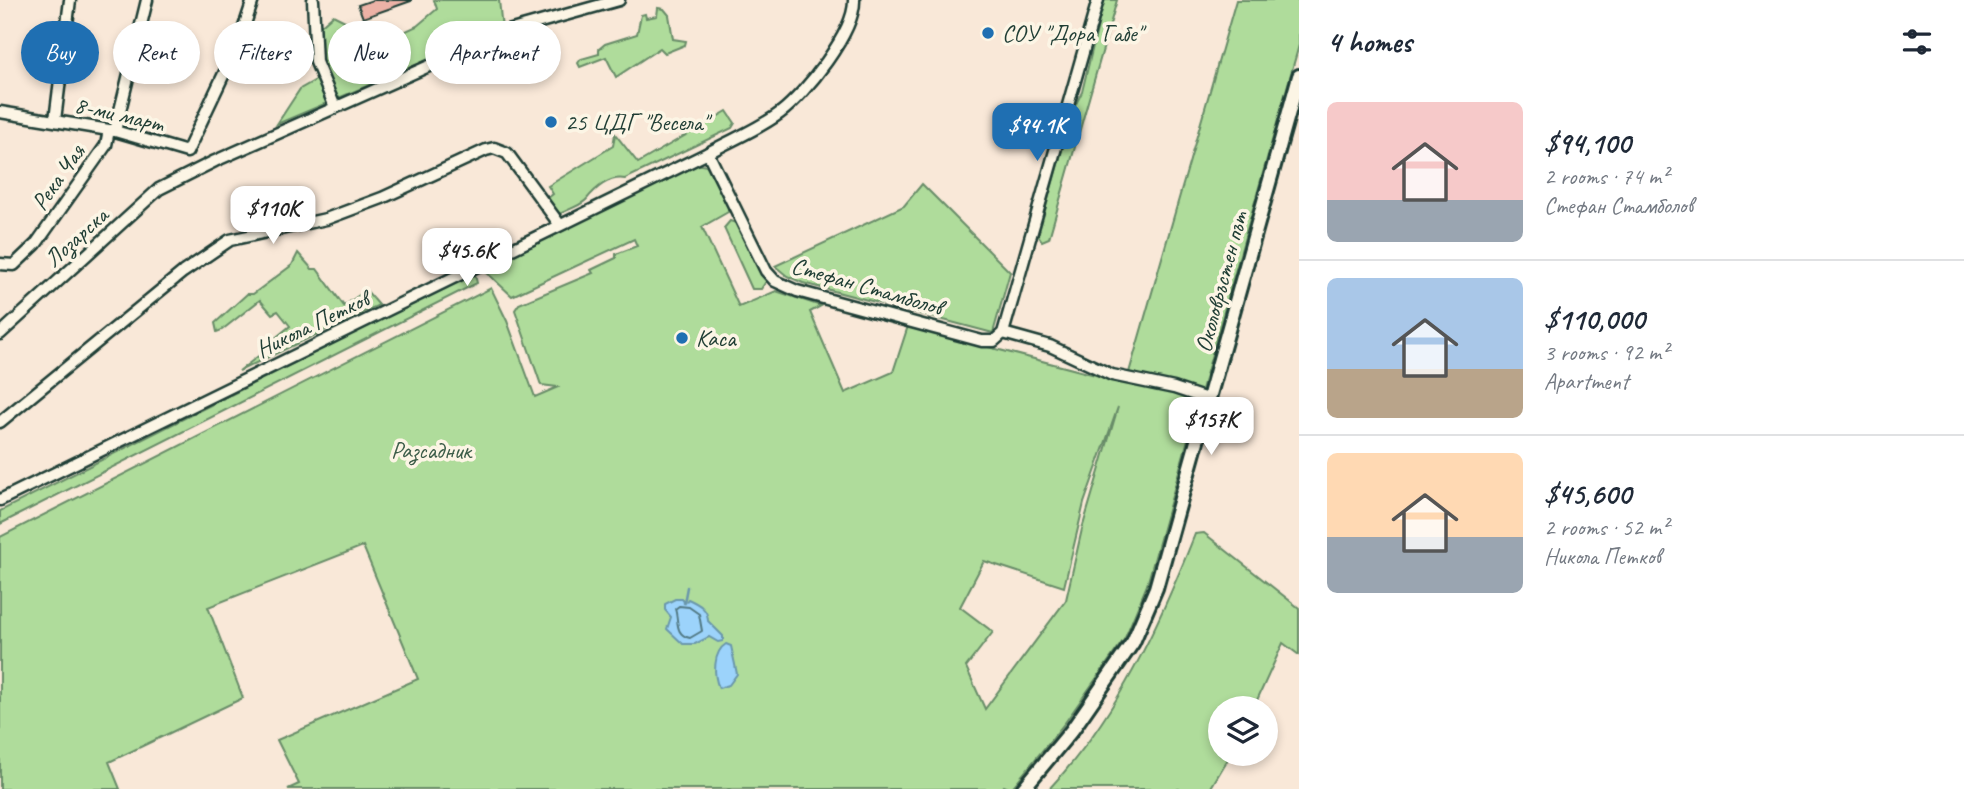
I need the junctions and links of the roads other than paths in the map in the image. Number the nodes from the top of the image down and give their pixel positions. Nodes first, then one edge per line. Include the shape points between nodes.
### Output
1 (70, 0) edge
2 (147, 0) edge
3 (253, 0) edge
4 (313, 0) edge
5 (620, 0) edge
6 (854, 0) edge
7 (1098, 0) edge
8 (1299, 76) edge
9 (335, 107) junction
10 (0, 112) edge
11 (55, 120) junction
12 (112, 131) junction
13 (708, 153) junction
14 (560, 225) junction
15 (0, 264) edge
16 (1003, 333) junction
17 (0, 334) edge
18 (1210, 400) junction
19 (0, 422) edge
20 (0, 500) edge
21 (1023, 789) edge

1 - 11 street
2 - 12 street, Река Чая
3 - 12 street, 8-ми март via 187,152
4 - 9 street via 316,62
5 - 9 street, Лозарска via 508,31
6 - 13 street, Никола Петков via 835,47 801,92 780,113
7 - 16 street
8 - 18 main road, Околовръстен път
9 - 17 street, Лозарска via 159,189
10 - 11 street, 8-ми март
11 - 12 street, 8-ми март
12 - 15 street, Река Чая via 36,244 14,265
13 - 14 street, Никола Петков
13 - 16 street, Стефан Стамболов via 759,261 775,281 982,341 994,341
14 - 19 street via 507,153 494,148 326,219 230,240 184,271
14 - 20 street, Никола Петков
16 - 18 street, Стефан Стамболов via 1050,346 1112,375 1174,387
18 - 21 main road, Околовръстен път via 1156,588 1133,642 1072,730

